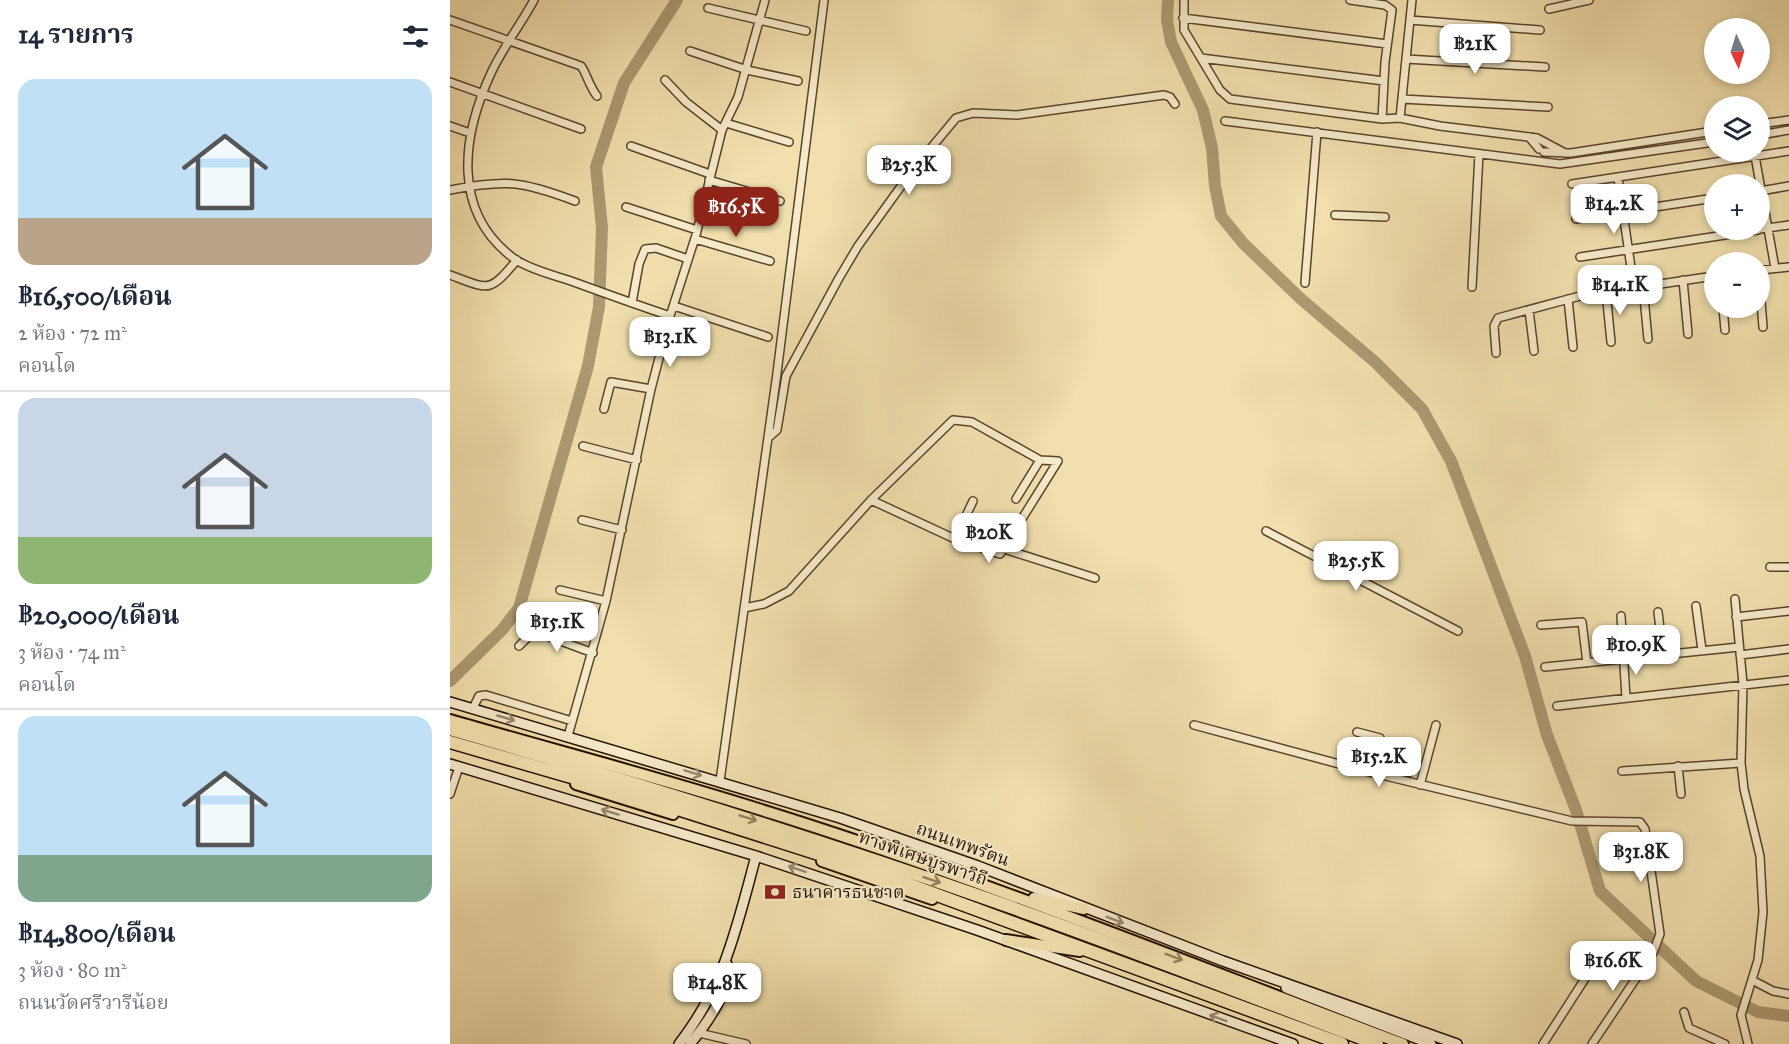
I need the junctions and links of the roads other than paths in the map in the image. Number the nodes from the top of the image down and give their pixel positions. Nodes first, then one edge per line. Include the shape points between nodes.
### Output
1 (534, 0) edge
2 (765, 0) edge
3 (824, 0) edge
4 (1184, 0) edge
5 (1350, 0) edge
6 (1412, 0) edge
7 (1584, 1) edge
8 (708, 8) dead end
9 (1549, 9) dead end
10 (1183, 18) junction
11 (450, 20) edge
12 (760, 20) junction
13 (1410, 20) junction
14 (1540, 30) dead end
15 (806, 31) dead end
16 (509, 41) junction
17 (1387, 44) junction
18 (690, 51) dead end
19 (1201, 58) junction
20 (1406, 59) junction
21 (1545, 67) dead end
22 (747, 70) junction
23 (665, 80) dead end
24 (798, 81) dead end
25 (1384, 81) junction
26 (450, 82) edge
27 (482, 93) junction
28 (597, 96) dead end
29 (1402, 99) junction
30 (1175, 104) dead end
31 (1548, 107) dead end
32 (1400, 118) junction
33 (1382, 119) junction
34 (1789, 120) edge
35 (1226, 121) dead end
36 (726, 123) junction
37 (1770, 123) edge
38 (450, 126) edge
39 (580, 129) dead end
40 (722, 130) junction
41 (1789, 130) edge
42 (1317, 132) junction
43 (1704, 132) edge
44 (470, 133) junction
45 (1770, 133) edge
46 (1529, 137) junction
47 (789, 142) dead end
48 (1704, 143) edge
49 (631, 146) dead end
50 (1789, 151) edge
51 (1565, 153) junction
52 (1479, 154) junction
53 (1770, 154) edge
54 (1718, 162) edge
55 (710, 177) junction
56 (1618, 178) junction
57 (1572, 184) dead end
58 (1789, 186) edge
59 (467, 187) junction
60 (1770, 189) edge
61 (450, 190) edge
62 (1704, 200) edge
63 (575, 201) dead end
64 (780, 201) dead end
65 (626, 207) dead end
66 (1624, 213) junction
67 (1335, 215) dead end
68 (1385, 217) dead end
69 (1576, 219) dead end
70 (1789, 225) edge
71 (1770, 228) edge
72 (697, 230) junction
73 (1770, 235) edge
74 (1704, 238) edge
75 (694, 239) junction
76 (1629, 250) junction
77 (1580, 257) dead end
78 (688, 259) junction
79 (517, 260) junction
80 (770, 261) dead end
81 (1789, 267) edge
82 (1775, 268) junction
83 (1770, 269) edge
84 (450, 274) edge
85 (1704, 277) edge
86 (1683, 280) junction
87 (1305, 283) dead end
88 (1472, 287) dead end
89 (1643, 287) junction
90 (1634, 288) junction
91 (1605, 292) junction
92 (1568, 299) junction
93 (632, 303) junction
94 (674, 306) junction
95 (1529, 310) junction
96 (670, 316) junction
97 (1724, 318) edge
98 (1762, 318) edge
99 (1763, 327) dead end
100 (1725, 330) dead end
101 (1688, 334) dead end
102 (768, 337) dead end
103 (1647, 339) dead end
104 (1611, 342) dead end
105 (1573, 347) dead end
106 (1534, 351) dead end
107 (1496, 353) dead end
108 (651, 389) junction
109 (604, 409) dead end
110 (769, 437) junction
111 (583, 446) dead end
112 (637, 460) junction
113 (1040, 460) junction
114 (1016, 498) dead end
115 (871, 500) junction
116 (973, 501) dead end
117 (582, 520) dead end
118 (985, 528) dead end
119 (622, 530) junction
120 (1266, 531) dead end
121 (955, 539) junction
122 (1010, 539) junction
123 (1004, 549) junction
124 (1770, 567) dead end
125 (1789, 567) edge
126 (1095, 578) dead end
127 (560, 590) dead end
128 (1735, 599) dead end
129 (606, 601) junction
130 (1696, 606) dead end
131 (744, 608) junction
132 (1789, 611) edge
133 (1658, 612) dead end
134 (1621, 616) dead end
135 (1736, 616) junction
136 (1541, 625) dead end
137 (1458, 631) dead end
138 (519, 646) dead end
139 (1789, 649) edge
140 (1702, 650) junction
141 (1740, 651) junction
142 (593, 653) junction
143 (1664, 654) junction
144 (1622, 658) junction
145 (1587, 663) junction
146 (1545, 667) dead end
147 (1789, 680) edge
148 (1743, 684) junction
149 (1626, 698) junction
150 (450, 702) edge
151 (1557, 706) dead end
152 (473, 708) junction
153 (450, 720) edge
154 (572, 721) junction
155 (1194, 725) dead end
156 (1436, 725) dead end
157 (450, 729) edge
158 (1357, 732) dead end
159 (568, 736) junction
160 (1379, 741) junction
161 (450, 745) edge
162 (1372, 763) junction
163 (1741, 764) junction
164 (454, 765) edge
165 (1678, 765) junction
166 (1622, 771) dead end
167 (1369, 772) junction
168 (720, 781) junction
169 (1420, 785) junction
170 (450, 794) edge
171 (1681, 794) dead end
172 (756, 856) junction
173 (1001, 892) junction
174 (1083, 909) junction
175 (1006, 940) junction
176 (1606, 946) dead end
177 (1083, 952) junction
178 (1223, 961) junction
179 (727, 964) junction
180 (1752, 980) junction
181 (1789, 994) edge
182 (1684, 1012) dead end
183 (699, 1033) junction
184 (679, 1044) edge
185 (690, 1044) edge
186 (746, 1044) edge
187 (1293, 1044) edge
188 (1330, 1044) edge
189 (1342, 1044) edge
190 (1377, 1044) edge
191 (1403, 1044) edge
192 (1431, 1044) edge
193 (1457, 1044) edge
194 (1543, 1044) edge
195 (1592, 1044) edge
196 (1725, 1044) edge
197 (1746, 1044) edge

1 - 16 street
2 - 12 street
3 - 110 street
4 - 10 street
5 - 17 street via 1390,6 1393,18
6 - 13 street
7 - 9 street
8 - 12 street
10 - 17 street
10 - 19 street via 1184,30
11 - 16 street
12 - 15 street
12 - 22 street
13 - 14 street
13 - 20 street
16 - 27 street
16 - 28 street via 581,66 586,82
17 - 25 street
18 - 22 street
19 - 25 street
19 - 33 street via 1230,99
20 - 21 street
20 - 29 street
22 - 24 street
22 - 36 street
23 - 40 street
25 - 33 street
26 - 27 street
27 - 39 street
27 - 44 street
29 - 31 street
29 - 32 street
30 - 110 street via 1164,95 1017,115 973,113 956,118 912,171 839,278 786,376 777,429
32 - 33 street
32 - 46 street
34 - 37 street
35 - 42 street
36 - 40 street
36 - 47 street
38 - 44 street
40 - 55 street
41 - 45 street
42 - 52 street
42 - 87 street
43 - 51 street
44 - 59 street
46 - 51 street
46 - 51 street via 1541,151
48 - 52 street via 1567,164
49 - 55 street
50 - 53 street
52 - 88 street
54 - 56 street
55 - 64 street
55 - 72 street
56 - 57 street
56 - 66 street
58 - 60 street
59 - 61 street
59 - 63 street via 524,183
59 - 79 street via 487,232
62 - 66 street
65 - 72 street
66 - 69 street
66 - 76 street
67 - 68 street
70 - 71 street
72 - 75 street
73 - 82 street
74 - 76 street
75 - 78 street
75 - 80 street
76 - 77 street
76 - 90 street
78 - 93 street via 656,248 645,249
78 - 94 street
79 - 84 street via 491,286 478,286
79 - 93 street
81 - 82 street
82 - 83 street
85 - 86 street
86 - 89 street
86 - 101 street
89 - 90 street
89 - 103 street
90 - 91 street
91 - 92 street
91 - 104 street
92 - 95 street
92 - 105 street
93 - 96 street
94 - 96 street
94 - 102 street
95 - 106 street
95 - 107 street via 1495,320
96 - 108 street
97 - 100 street
98 - 99 street
108 - 109 street via 611,382
108 - 112 street
110 - 131 street
111 - 112 street
112 - 119 street
113 - 114 street
113 - 115 street via 972,422 952,420
113 - 122 street via 1058,461
115 - 121 street
115 - 131 street via 789,591 764,604
116 - 121 street
117 - 119 street
118 - 122 street
119 - 129 street
120 - 137 street
121 - 123 street via 996,554
122 - 123 street
123 - 126 street
124 - 125 street
127 - 129 street
128 - 135 street
129 - 142 street
130 - 140 street
131 - 168 street
132 - 135 street
133 - 143 street
134 - 144 street
135 - 141 street
136 - 145 street via 1582,621
138 - 142 street via 534,631
139 - 141 street
140 - 141 street
140 - 143 street
141 - 148 street
142 - 154 street
143 - 144 street
144 - 145 street
144 - 149 street
145 - 146 street
147 - 148 street
148 - 149 street
148 - 163 street
149 - 151 street
150 - 152 main road, ถนนเทพรัตน
152 - 154 street via 478,697 486,695
152 -> 159 main road, ถนนเทพรัตน
153 - 173 highway, ถนนเทพรัตน via 770,813
154 - 159 street
155 - 167 street
156 - 169 street
157 -> 190 highway, ทางพิเศษบูรพาวิถี via 636,783 986,898
158 - 160 street via 1380,738
159 -> 168 main road, ถนนเทพรัตน
160 - 162 street
160 - 162 street via 1416,752 1409,772
161 - 177 highway via 762,840
161 - 189 highway, ทางพิเศษบูรพาวิถี via 658,803 872,871
162 - 167 street
163 - 165 street
163 - 180 street via 1761,866 1763,919
164 - 170 street
172 -> 164 main road
165 - 166 street
165 - 171 street
167 - 169 street
168 - 174 main road, ถนนเทพรัตน via 978,866
169 - 195 street via 1572,821 1636,821 1643,825 1660,934 1653,953
175 -> 172 main road
172 - 179 main road
173 - 174 highway
173 -> 191 highway, ถนนเทพรัตน
174 -> 178 main road, ถนนเทพรัตน
175 - 177 highway
187 -> 175 main road
176 - 194 street
177 - 188 highway
178 - 192 main road
178 - 193 main road, ถนนเทพรัตน
179 - 183 main road via 726,981
179 - 184 main road via 700,1017
180 - 181 street
180 - 197 street via 1741,1015
182 - 196 street via 1689,1028
183 - 185 main road
183 - 186 street

